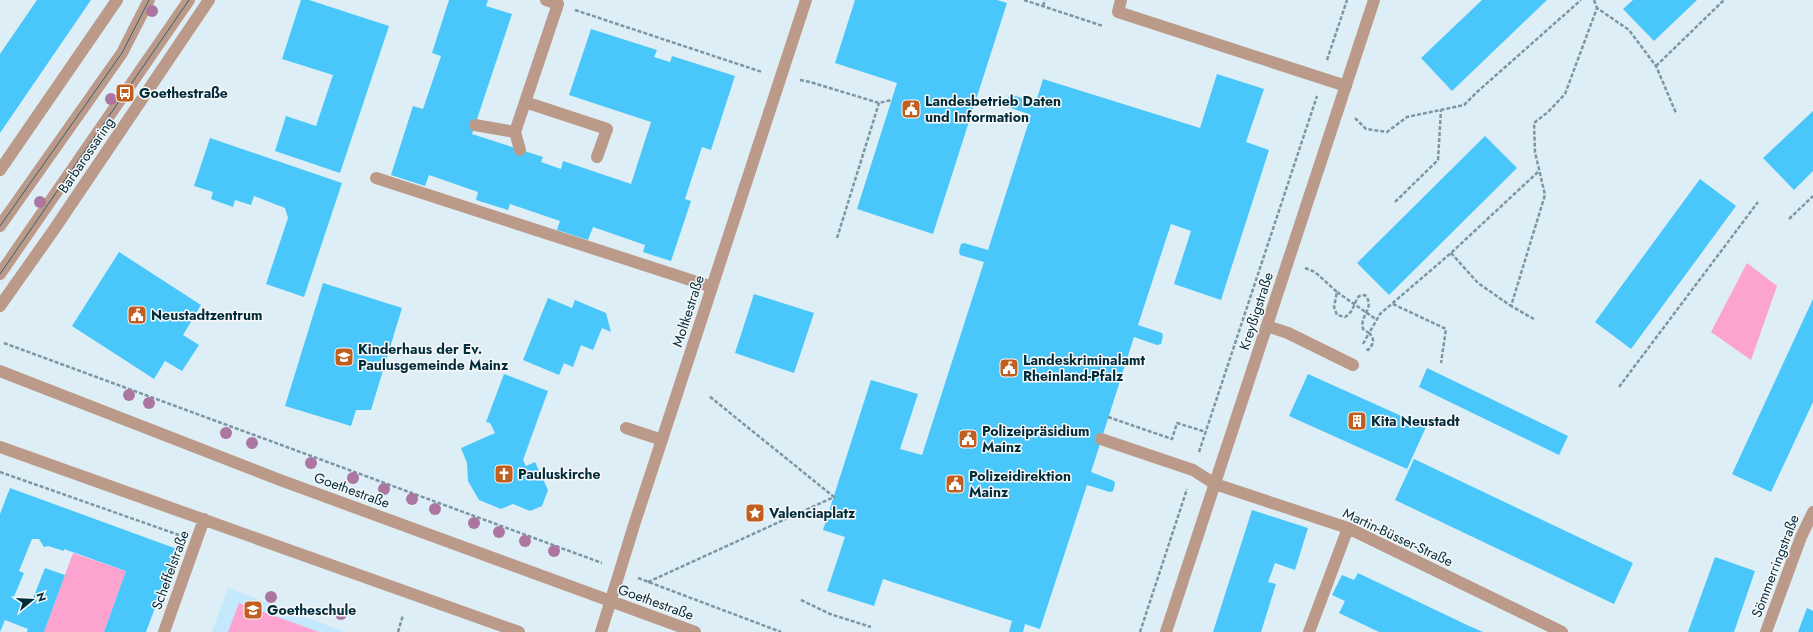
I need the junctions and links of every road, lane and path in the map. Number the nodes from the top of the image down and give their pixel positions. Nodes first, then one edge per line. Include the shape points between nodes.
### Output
1 (117, 0) edge
2 (149, 0) edge
3 (189, 0) edge
4 (209, 0) edge
5 (546, 0) edge
6 (806, 0) edge
7 (1024, 0) edge
8 (1045, 0) edge
9 (1121, 0) edge
10 (1347, 0) edge
11 (1374, 0) edge
12 (1581, 0) edge
13 (1594, 0) edge
14 (1724, 0) edge
15 (558, 4) junction
16 (1043, 6) junction
17 (1597, 8) junction
18 (1111, 28) dead end
19 (1656, 66) junction
20 (781, 78) junction
21 (1322, 78) junction
22 (810, 82) dead end
23 (1346, 86) junction
24 (891, 100) dead end
25 (525, 102) junction
26 (879, 103) junction
27 (1340, 103) junction
28 (1441, 110) junction
29 (1676, 114) dead end
30 (475, 125) dead end
31 (516, 132) junction
32 (520, 150) dead end
33 (597, 157) dead end
34 (0, 170) edge
35 (1539, 171) junction
36 (376, 178) dead end
37 (1813, 196) edge
38 (1395, 202) dead end
39 (1758, 202) dead end
40 (1789, 220) dead end
41 (0, 226) edge
42 (837, 238) dead end
43 (1451, 253) junction
44 (1288, 261) junction
45 (0, 274) edge
46 (712, 287) junction
47 (1337, 292) junction
48 (1354, 304) junction
49 (1393, 304) junction
50 (0, 306) edge
51 (1511, 306) junction
52 (1366, 313) junction
53 (1534, 319) dead end
54 (1377, 320) junction
55 (1267, 326) junction
56 (1369, 332) junction
57 (4, 343) dead end
58 (1363, 344) dead end
59 (1365, 349) dead end
60 (1441, 363) dead end
61 (1353, 365) dead end
62 (0, 371) edge
63 (1618, 387) dead end
64 (710, 396) dead end
65 (1108, 417) dead end
66 (626, 428) dead end
67 (1206, 432) junction
68 (1101, 439) dead end
69 (662, 440) junction
70 (0, 447) edge
71 (1193, 470) junction
72 (0, 472) edge
73 (1215, 484) junction
74 (1813, 512) edge
75 (204, 519) junction
76 (1348, 528) junction
77 (180, 535) dead end
78 (603, 564) dead end
79 (634, 576) dead end
80 (648, 582) junction
81 (801, 600) dead end
82 (611, 601) junction
83 (403, 615) dead end
84 (871, 627) dead end
85 (164, 632) edge
86 (398, 632) edge
87 (519, 632) edge
88 (601, 632) edge
89 (695, 632) edge
90 (781, 632) edge
91 (1140, 632) edge
92 (1166, 632) edge
93 (1309, 632) edge
94 (1562, 632) edge
95 (1766, 632) edge

1 - 34 street
2 - 41 street, Barbarossaring via 122,53
3 - 45 street, Barbarossaring
4 - 50 street, Barbarossaring
5 - 15 street
6 - 20 street, Moltkestraße
7 - 16 path
8 - 16 path
9 - 21 street via 1118,12
10 - 21 path
11 - 23 street, Kreyßigstraße
12 - 28 path via 1464,105
13 - 17 path
14 - 19 path
15 - 20 path
15 - 25 street
16 - 18 path
17 - 19 path via 1629,30
17 - 35 path via 1564,94 1534,123 1535,152
19 - 29 path
20 - 46 street, Moltkestraße
21 - 23 street
21 - 67 path
22 - 26 path
23 - 27 street, Kreyßigstraße
24 - 26 path
25 - 31 street
25 - 33 street via 607,129
26 - 42 path
27 - 28 path via 1366,129 1387,132 1407,116
27 - 44 street, Kreyßigstraße
28 - 38 path via 1438,160
30 - 31 street
31 - 32 street
35 - 43 path
35 - 51 path via 1545,195
36 - 46 street
37 - 40 path
39 - 63 path
43 - 49 path
43 - 51 path via 1478,283
44 - 47 path via 1315,272
44 - 55 street, Kreyßigstraße
46 - 69 street, Moltkestraße
47 - 48 path
47 - 48 path via 1334,306 1337,315 1345,318 1350,314
48 - 52 path
48 - 52 path via 1359,296 1365,295 1369,300
49 - 54 path via 1380,314
49 - 60 path via 1446,329
51 - 53 path
52 - 54 path
52 - 56 path via 1361,323 1363,329
54 - 56 path
55 - 61 street via 1288,333
55 - 73 street, Kreyßigstraße
56 - 58 path
56 - 59 path via 1373,337 1372,345 1368,350
57 - 78 path
62 - 82 street, Goethestraße via 280,480
64 - 80 path via 834,497
65 - 67 path via 1172,439 1178,424
66 - 69 street
67 - 71 path
68 - 71 street, Martin-Büsser-Straße
69 - 82 street, Moltkestraße
70 - 75 street
71 - 73 street, Martin-Büsser-Straße
71 - 91 path
72 - 77 path
73 - 76 street, Martin-Büsser-Straße
73 - 92 street, Kreyßigstraße
74 - 95 street, Sömmerringstraße
75 - 85 street, Scheffelstraße
75 - 87 street
76 - 93 street
76 - 94 street, Martin-Büsser-Straße
79 - 80 path
80 - 90 path
81 - 84 path via 830,614
82 - 88 street, Moltkestraße
82 - 89 street, Goethestraße
83 - 86 path

